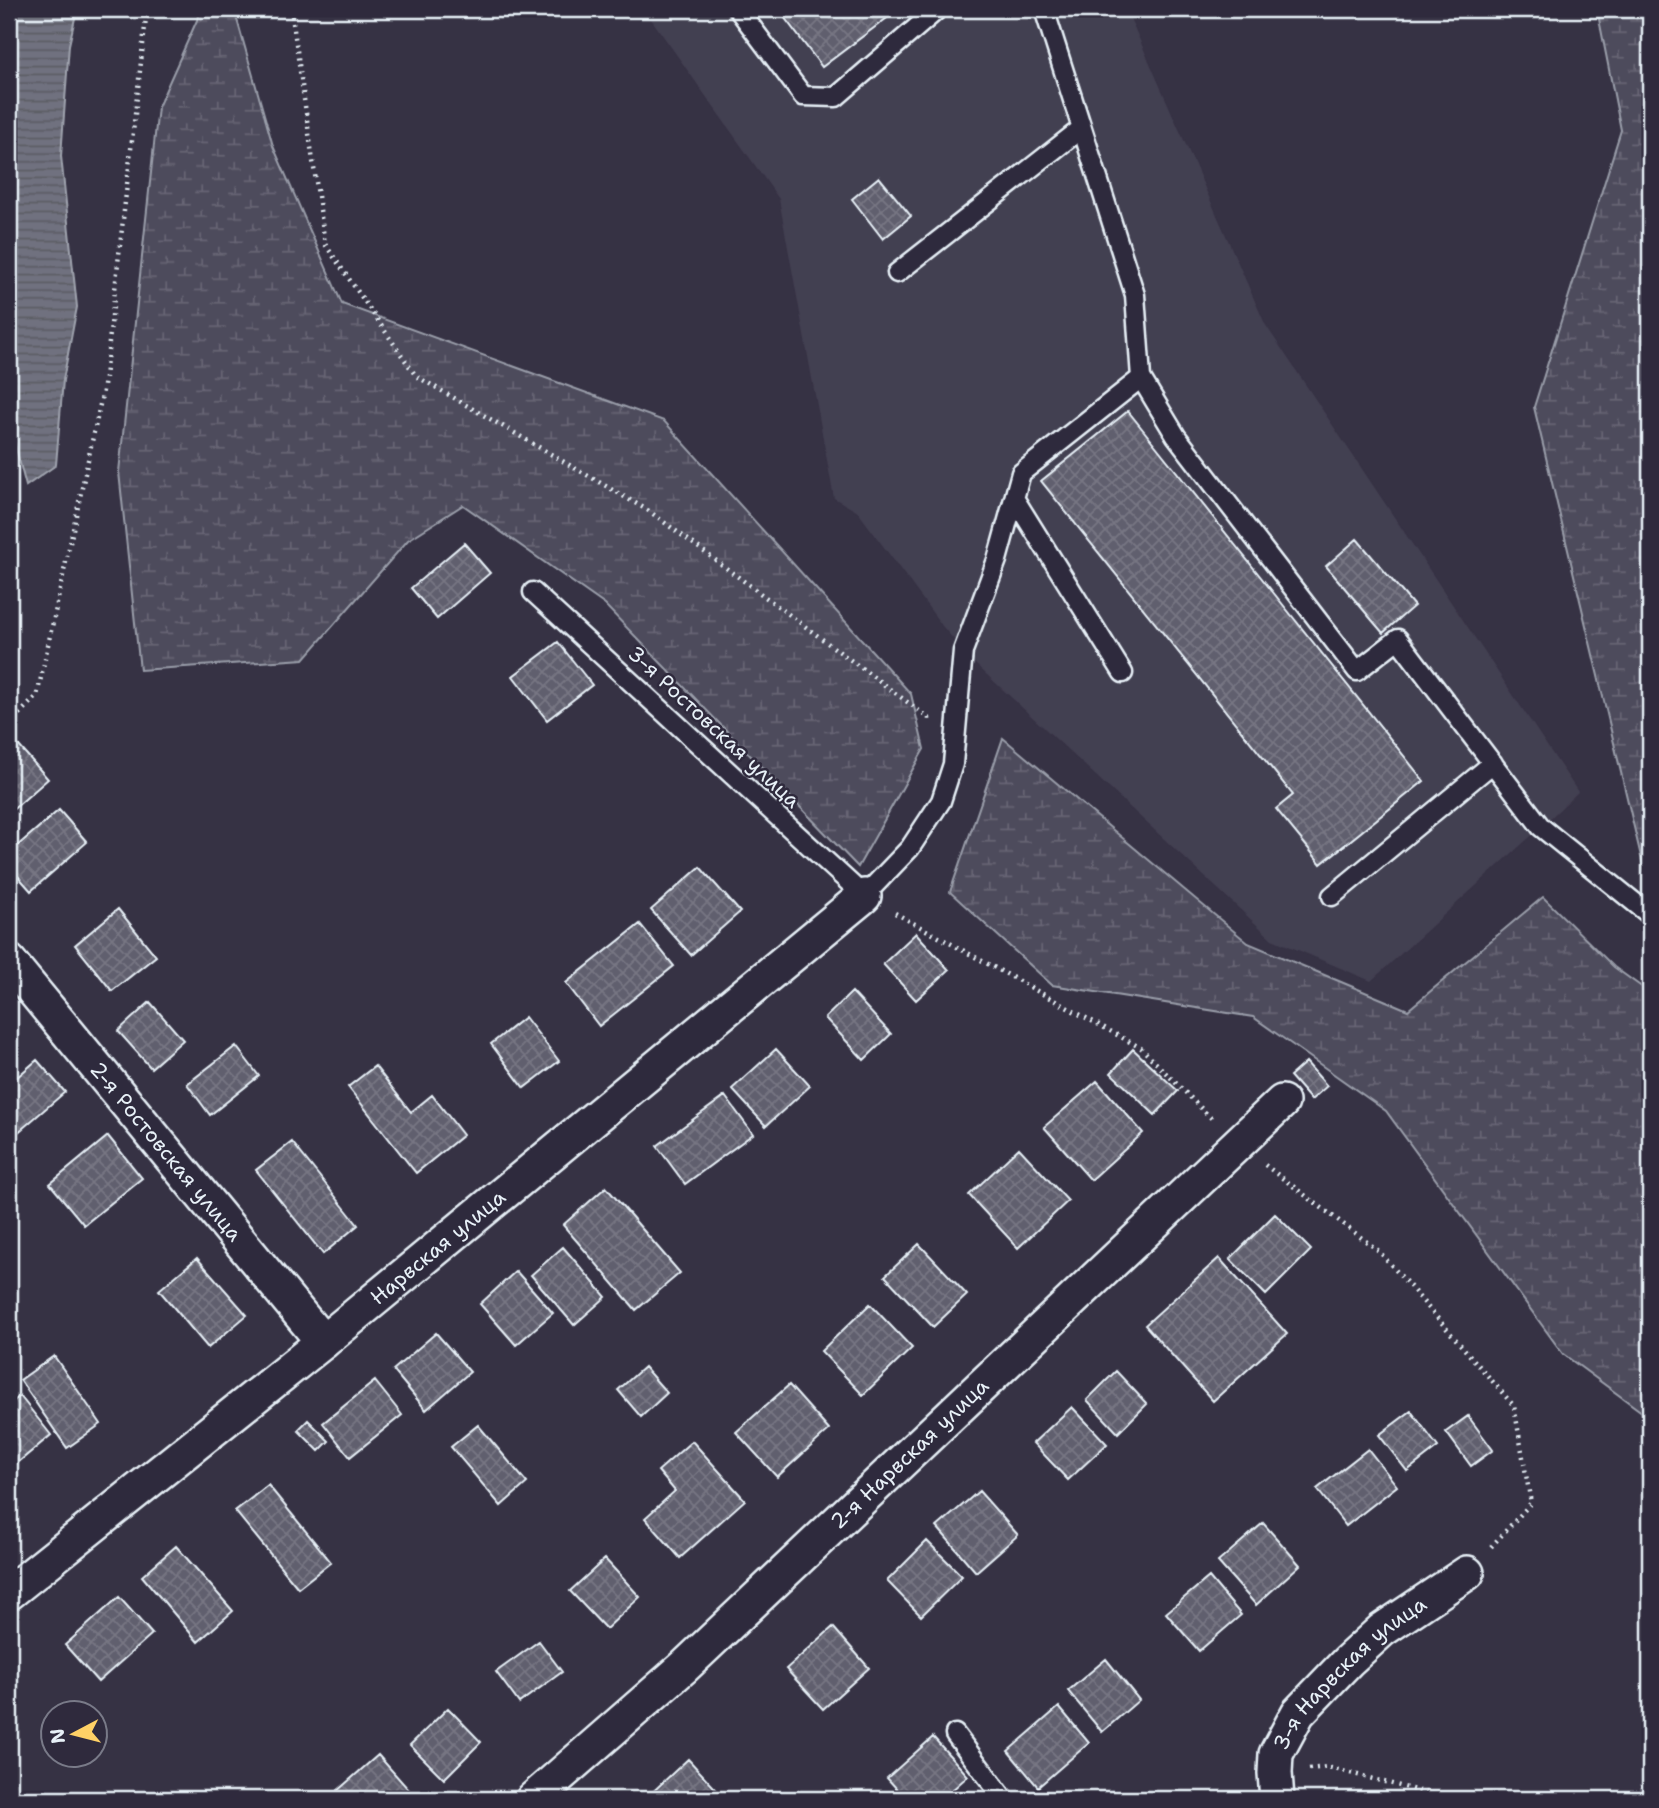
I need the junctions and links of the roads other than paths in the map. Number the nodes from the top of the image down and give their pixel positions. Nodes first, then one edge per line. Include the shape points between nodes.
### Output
1 (738, 9) edge
2 (938, 9) edge
3 (1044, 9) edge
4 (1082, 128) junction
5 (897, 273) dead end
6 (1141, 378) junction
7 (1014, 498) junction
8 (533, 592) dead end
9 (1123, 673) dead end
10 (1493, 763) junction
11 (864, 896) junction
12 (1332, 897) dead end
13 (1650, 915) edge
14 (9, 961) edge
15 (1282, 1102) dead end
16 (323, 1342) junction
17 (1467, 1573) road end
18 (9, 1593) edge
19 (955, 1734) dead end
20 (1276, 1786) edge
21 (533, 1799) edge
22 (1004, 1799) edge

1 - 2 lane via 803,96 836,97
3 - 4 lane
4 - 5 lane
4 - 6 lane via 1135,295
6 - 7 lane via 1021,474
6 - 10 lane via 1176,436 1357,671 1398,639
7 - 9 lane
7 - 11 lane via 963,651 953,764 941,801 910,848
8 - 11 lane, 3-я Ростовская улица
10 - 12 lane
10 - 13 lane via 1541,827
11 - 16 street, Нарвская улица
14 - 16 street, 2-я Ростовская улица
15 - 21 street, 2-я Нарвская улица via 684,1667
16 - 18 street, Нарвская улица
17 - 20 street, 3-я Нарвская улица via 1382,1630 1298,1713 1276,1754
19 - 22 lane

